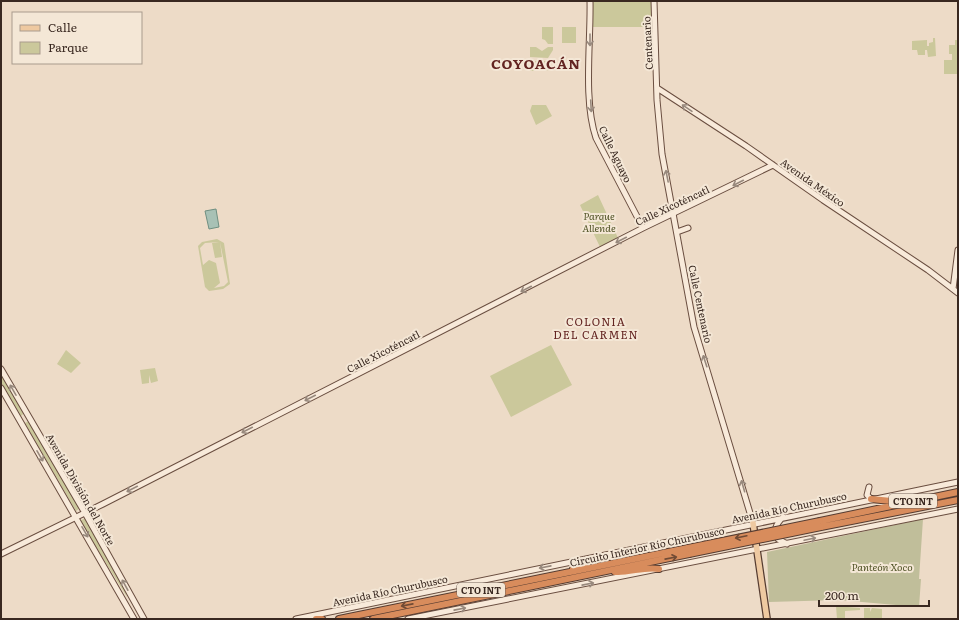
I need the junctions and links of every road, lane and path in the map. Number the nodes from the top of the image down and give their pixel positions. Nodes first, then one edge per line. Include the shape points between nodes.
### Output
1 (590, 1) edge
2 (654, 1) edge
3 (657, 86) junction
4 (773, 165) junction
5 (674, 215) junction
6 (643, 228) junction
7 (688, 228) dead end
8 (677, 232) junction
9 (958, 250) edge
10 (953, 289) junction
11 (958, 293) edge
12 (1, 369) edge
13 (1, 388) edge
14 (958, 482) edge
15 (870, 487) dead end
16 (958, 492) edge
17 (871, 499) junction
18 (958, 500) edge
19 (911, 502) junction
20 (958, 509) edge
21 (85, 513) junction
22 (76, 517) junction
23 (783, 517) junction
24 (753, 523) junction
25 (787, 544) junction
26 (758, 550) junction
27 (688, 551) junction
28 (1, 554) edge
29 (597, 556) junction
30 (659, 570) junction
31 (608, 571) junction
32 (565, 573) junction
33 (134, 619) edge
34 (144, 619) edge
35 (296, 619) edge
36 (316, 619) edge
37 (322, 619) edge
38 (339, 619) edge
39 (373, 619) edge
40 (408, 619) edge
41 (767, 619) edge

1 -> 6 street, Calle Aguayo via 592,122 596,138
2 - 3 street, Centenario
4 -> 3 street, Avenida México
5 -> 3 street, Calle Centenario via 662,154
4 -> 5 street, Calle Xicoténcatl
4 - 10 street, Avenida México
5 - 6 street, Calle Xicoténcatl
5 - 8 street, Calle Centenario
6 -> 21 street, Calle Xicoténcatl
7 - 8 street
24 -> 8 street, Calle Centenario via 694,327
9 - 10 street
10 - 11 street, Avenida México
21 -> 12 street, Avenida División del Norte
13 -> 22 street, Avenida División del Norte
14 - 17 street, Avenida Río Churubusco / CTO INT
15 - 17 street via 867,495
16 - 19 highway, Circuito Interior Río Churubusco / CTO INT
17 - 19 highway
17 - 23 street, Avenida Río Churubusco / CTO INT
18 - 27 highway, Circuito Interior Río Churubusco / CTO INT, bridge via 821,528
19 -> 27 highway, Circuito Interior Río Churubusco / CTO INT, bridge
25 -> 20 street, CTO INT
21 - 22 street, Calle Xicoténcatl
34 -> 21 street, Avenida División del Norte
22 - 28 street, Calle Xicoténcatl
22 -> 33 street, Avenida División del Norte
23 - 24 street, Avenida Río Churubusco / CTO INT
23 - 25 street via 775,526 775,531 778,539
24 - 26 main road
24 - 29 street, Avenida Río Churubusco / CTO INT
25 - 26 street, CTO INT
26 - 30 street, CTO INT
26 - 41 main road
31 -> 27 highway, Circuito Interior Río Churubusco / CTO INT
27 - 32 highway, Circuito Interior Río Churubusco / CTO INT
29 - 32 highway
29 -> 35 street, Avenida Río Churubusco / CTO INT
30 - 31 highway via 651,568 626,572
40 -> 30 street, CTO INT
31 - 39 highway, Circuito Interior Río Churubusco / CTO INT
32 -> 38 highway, Circuito Interior Río Churubusco / CTO INT
36 - 37 highway

